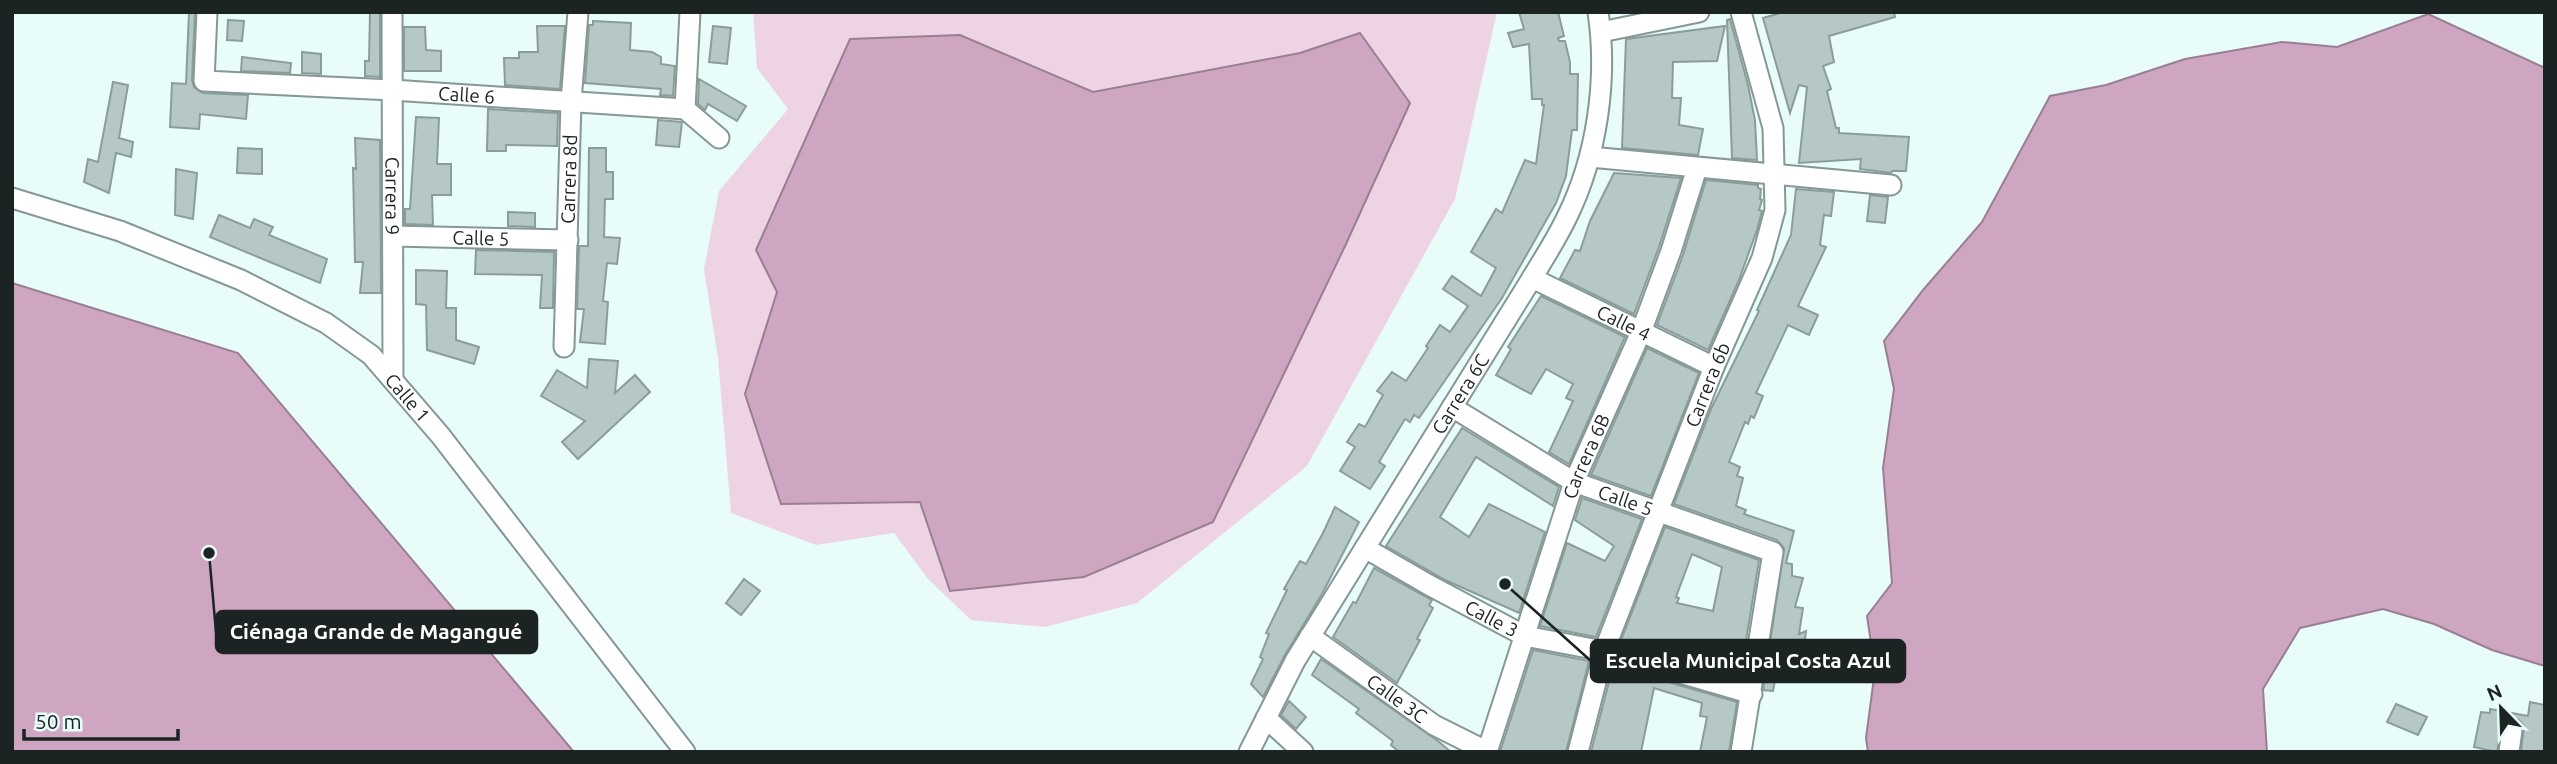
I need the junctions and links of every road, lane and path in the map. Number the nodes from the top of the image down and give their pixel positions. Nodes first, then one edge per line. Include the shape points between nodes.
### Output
1 (207, 12) edge
2 (392, 12) edge
3 (578, 12) edge
4 (690, 12) edge
5 (1699, 12) edge
6 (1741, 12) edge
7 (1599, 22) edge
8 (392, 90) junction
9 (572, 102) junction
10 (685, 109) junction
11 (719, 138) dead end
12 (1590, 157) junction
13 (1697, 168) junction
14 (1776, 174) junction
15 (1891, 185) dead end
16 (12, 198) edge
17 (393, 236) junction
18 (568, 240) junction
19 (1532, 278) junction
20 (1641, 332) junction
21 (564, 347) dead end
22 (1714, 367) junction
23 (393, 379) junction
24 (1452, 407) junction
25 (1574, 482) junction
26 (1659, 510) junction
27 (1365, 548) junction
28 (1310, 636) junction
29 (1525, 636) junction
30 (1604, 651) junction
31 (1752, 694) junction
32 (1266, 718) junction
33 (2512, 730) dead end
34 (685, 752) edge
35 (1249, 752) edge
36 (1303, 752) edge
37 (1488, 752) edge
38 (1578, 752) edge
39 (1741, 752) edge
40 (2509, 752) edge

1 - 8 street, Calle 6 via 204,81
2 - 8 street, Carrera 9
3 - 9 street, Carrera 8d
4 - 10 street
5 - 7 street
6 - 14 street, Carrera 6b via 1773,128
7 - 12 street, Carrera 6C via 1602,76
8 - 9 street, Calle 6
8 - 17 street, Carrera 9
9 - 10 street, Calle 6
9 - 18 street, Carrera 8d
10 - 11 street
12 - 13 street
12 - 19 street, Carrera 6C via 1567,217
13 - 14 street
13 - 20 street, Carrera 6B
14 - 15 street
14 - 22 street, Carrera 6b via 1775,210 1762,258
16 - 23 street, Calle 1 via 120,231 241,279 326,323 371,355
17 - 18 street, Calle 5
17 - 23 street, Carrera 9
18 - 21 street, Carrera 8d
19 - 20 street, Calle 4
19 - 24 street, Carrera 6C
20 - 22 street, Calle 4
20 - 25 street, Carrera 6B
22 - 26 street, Carrera 6b
23 - 34 street, Calle 1
24 - 25 street, Calle 5
24 - 27 street, Carrera 6C
25 - 26 street, Calle 5
25 - 29 street, Carrera 6B
26 - 30 street, Carrera 6b
26 - 31 street, Calle 5 via 1773,552
27 - 28 street, Carrera 6C
27 - 29 street, Calle 3
28 - 32 street, Carrera 6C
28 - 37 street, Calle 3C via 1434,725
29 - 30 street, Calle 3
29 - 37 street, Carrera 6B
30 - 31 street, Calle 3
30 - 38 street, Carrera 6b
31 - 39 street
32 - 35 street, Carrera 6C
32 - 36 street
33 - 40 street

